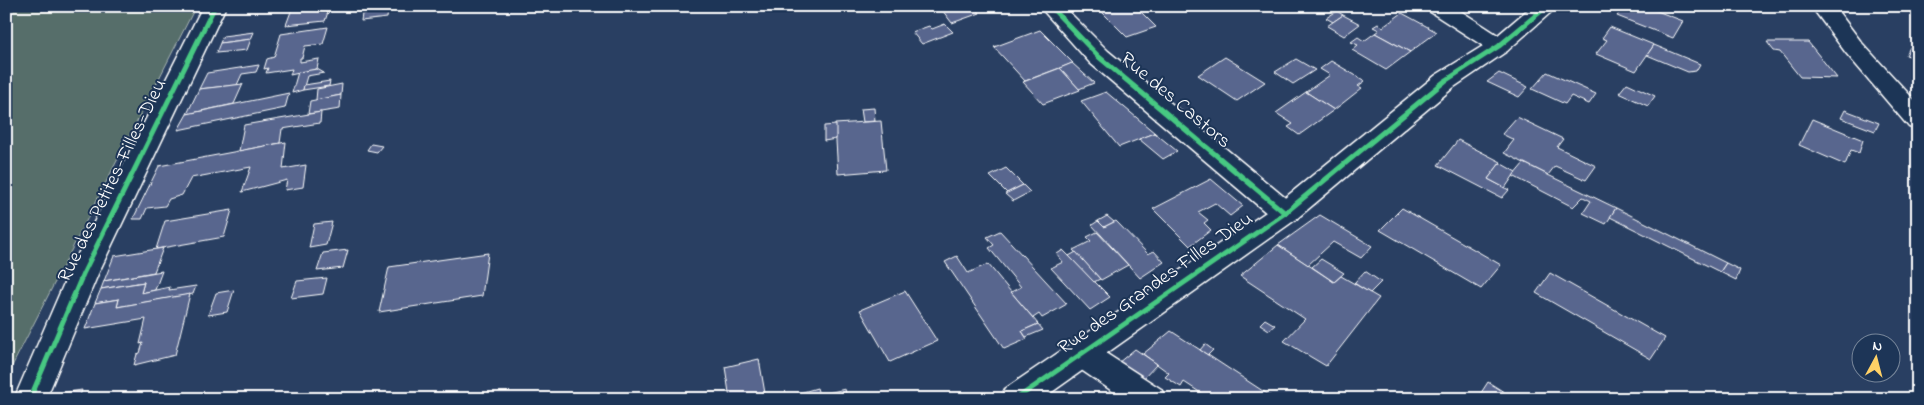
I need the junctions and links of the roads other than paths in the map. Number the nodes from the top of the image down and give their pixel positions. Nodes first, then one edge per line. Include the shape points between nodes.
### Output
1 (215, 6) edge
2 (1050, 6) edge
3 (1437, 6) edge
4 (1547, 6) edge
5 (1822, 6) edge
6 (1499, 46) junction
7 (1918, 121) edge
8 (1285, 213) junction
9 (1082, 354) junction
10 (30, 399) edge
11 (1016, 399) edge
12 (1150, 399) edge

1 - 10 street, Rue des Petites-Filles-Dieu via 83,274
2 - 8 street, Rue des Castors via 1099,57
3 - 6 street
4 - 6 street, Rue des Grandes Filles Dieu
5 - 7 street
6 - 8 street, Rue des Grandes Filles Dieu via 1445,81
8 - 9 street, Rue des Grandes Filles Dieu
9 - 11 street, Rue des Grandes Filles Dieu
9 - 12 street

